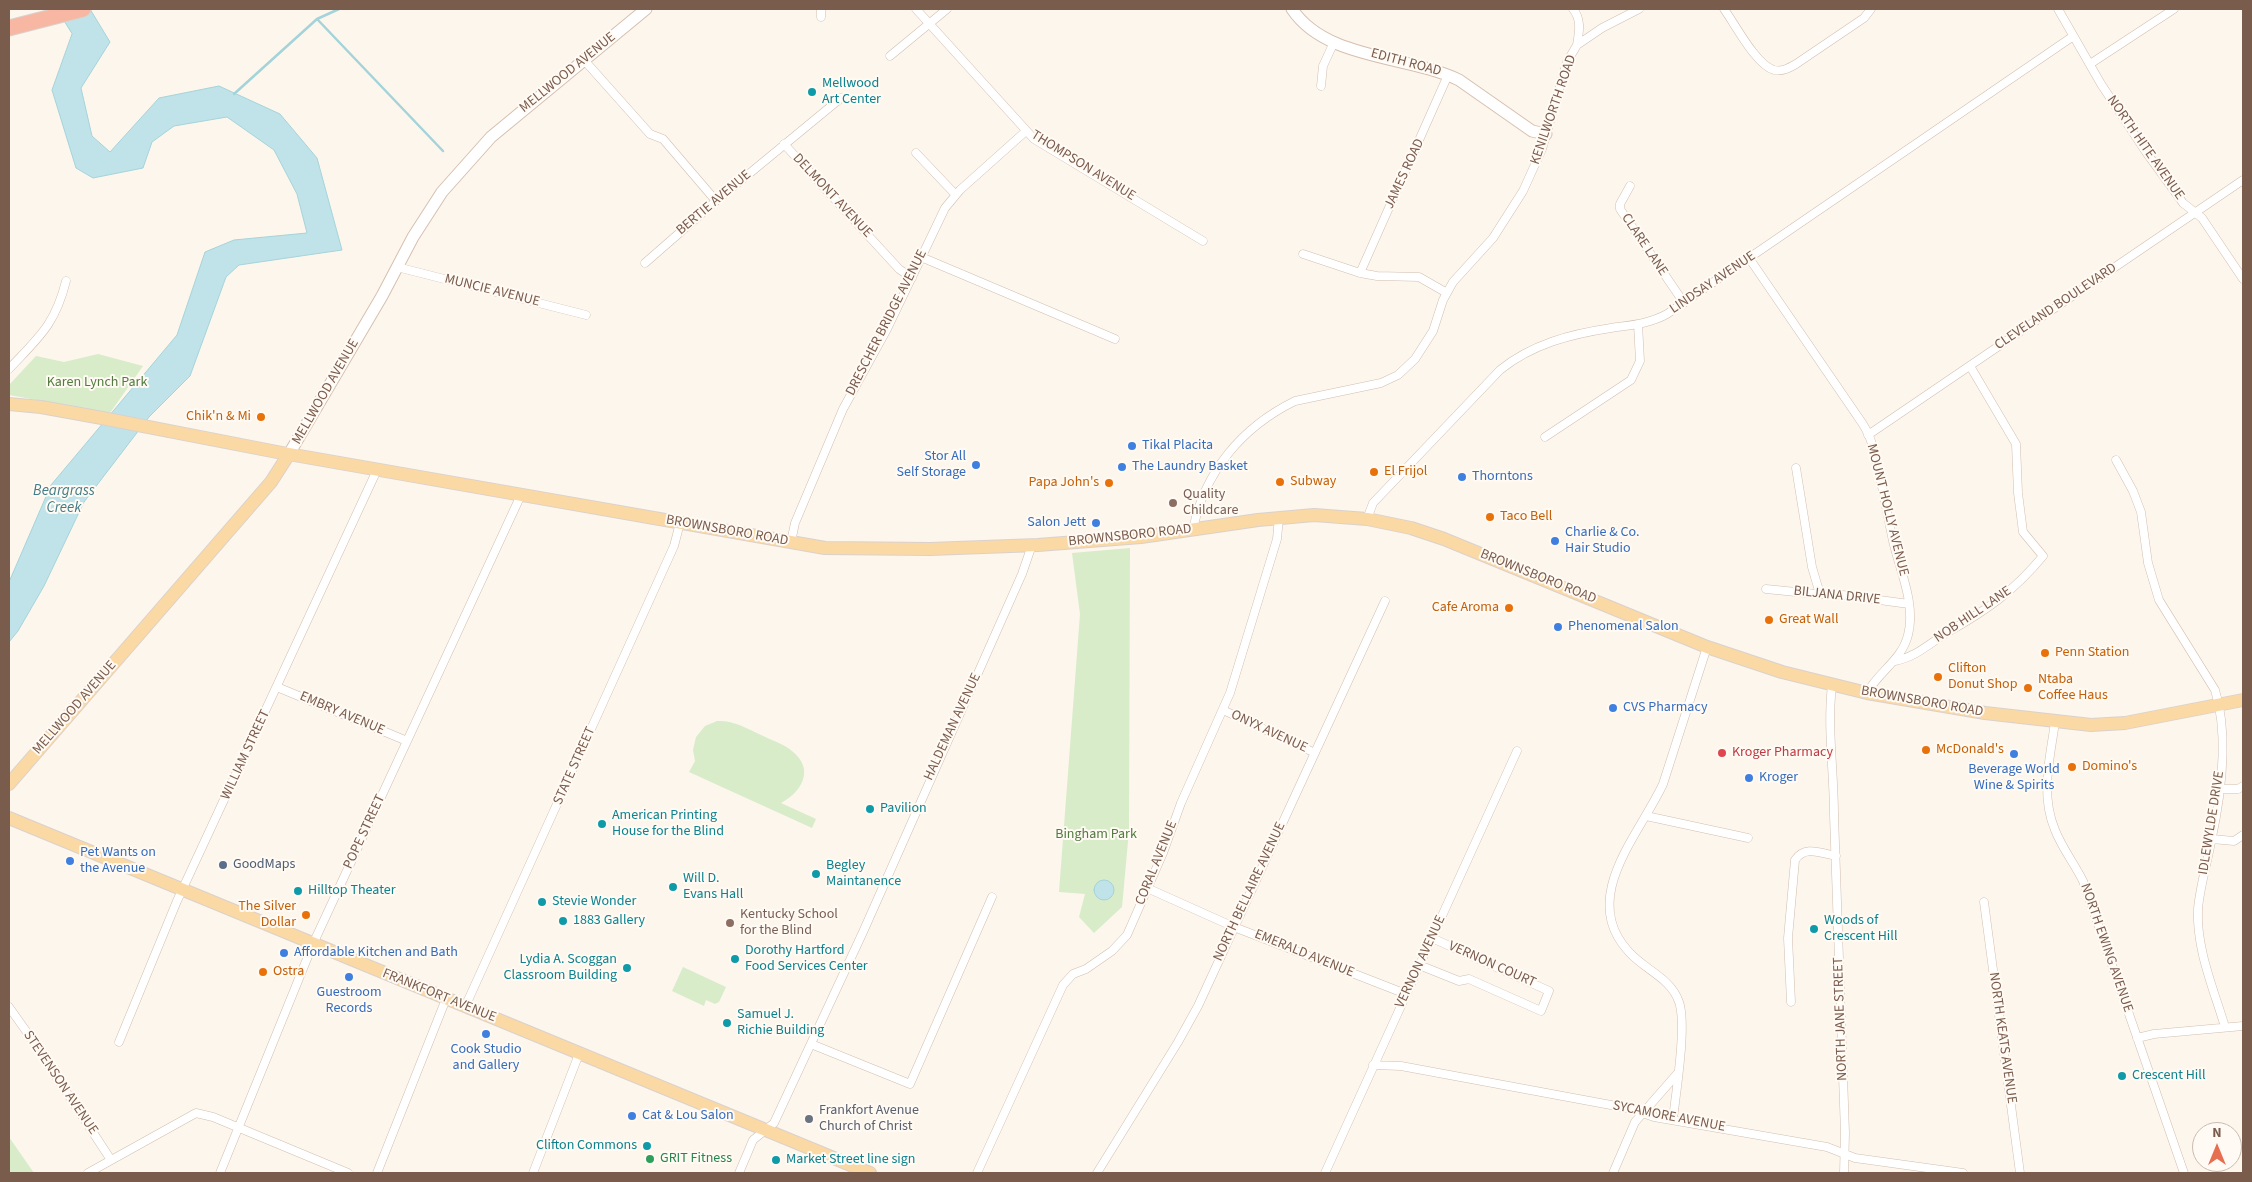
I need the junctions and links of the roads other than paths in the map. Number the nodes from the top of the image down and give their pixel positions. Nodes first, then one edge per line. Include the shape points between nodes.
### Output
1 (84, 9) edge
2 (646, 9) edge
3 (916, 9) edge
4 (947, 9) edge
5 (1292, 9) edge
6 (1573, 9) edge
7 (1639, 9) edge
8 (1724, 9) edge
9 (1871, 9) edge
10 (2058, 9) edge
11 (2174, 9) edge
12 (928, 23) junction
13 (9, 28) edge
14 (2072, 37) junction
15 (1334, 42) junction
16 (1577, 45) junction
17 (890, 56) dead end
18 (584, 60) junction
19 (2090, 64) junction
20 (1448, 74) junction
21 (1321, 86) dead end
22 (841, 98) dead end
23 (1026, 131) junction
24 (1546, 134) junction
25 (784, 144) junction
26 (916, 152) dead end
27 (2243, 180) edge
28 (1630, 186) dead end
29 (955, 194) junction
30 (716, 200) junction
31 (2194, 212) junction
32 (1203, 241) dead end
33 (1303, 254) dead end
34 (921, 257) junction
35 (1749, 258) junction
36 (645, 263) dead end
37 (397, 267) junction
38 (1360, 273) junction
39 (912, 278) junction
40 (2243, 279) edge
41 (66, 281) dead end
42 (1447, 293) junction
43 (1684, 303) junction
44 (586, 315) dead end
45 (1638, 324) junction
46 (1115, 339) dead end
47 (1970, 366) junction
48 (9, 369) edge
49 (9, 398) edge
50 (9, 404) edge
51 (41, 407) junction
52 (1868, 435) junction
53 (1545, 438) dead end
54 (289, 454) junction
55 (2116, 460) dead end
56 (1796, 468) dead end
57 (377, 470) junction
58 (521, 495) junction
59 (1279, 517) junction
60 (1366, 519) junction
61 (680, 523) junction
62 (1193, 530) junction
63 (791, 542) junction
64 (1032, 545) junction
65 (1766, 588) dead end
66 (1820, 594) junction
67 (1385, 602) dead end
68 (1909, 604) junction
69 (1707, 647) junction
70 (1895, 661) junction
71 (1832, 685) junction
72 (277, 686) junction
73 (1867, 693) junction
74 (2243, 700) edge
75 (2219, 705) junction
76 (1223, 710) junction
77 (2055, 722) junction
78 (407, 741) junction
79 (1517, 751) dead end
80 (1315, 753) junction
81 (9, 784) edge
82 (2243, 786) edge
83 (2220, 789) junction
84 (1646, 816) junction
85 (9, 818) edge
86 (2243, 835) edge
87 (1748, 838) dead end
88 (2212, 839) junction
89 (1836, 856) junction
90 (1147, 888) junction
91 (183, 890) junction
92 (992, 897) dead end
93 (1984, 902) dead end
94 (1234, 927) junction
95 (1432, 938) junction
96 (313, 944) junction
97 (1420, 965) junction
98 (1406, 994) junction
99 (446, 999) junction
100 (1790, 1002) dead end
101 (9, 1007) edge
102 (465, 1007) junction
103 (2243, 1026) edge
104 (2225, 1028) junction
105 (2138, 1038) junction
106 (119, 1042) dead end
107 (811, 1044) junction
108 (579, 1054) junction
109 (1373, 1065) junction
110 (1677, 1074) junction
111 (1643, 1112) junction
112 (1673, 1119) junction
113 (239, 1128) junction
114 (764, 1131) junction
115 (1844, 1153) junction
116 (111, 1160) junction
117 (88, 1173) edge
118 (220, 1173) edge
119 (348, 1173) edge
120 (377, 1173) edge
121 (533, 1173) edge
122 (739, 1173) edge
123 (870, 1173) edge
124 (977, 1173) edge
125 (1097, 1173) edge
126 (1325, 1173) edge
127 (1613, 1173) edge
128 (1844, 1173) edge
129 (1963, 1173) edge
130 (2020, 1173) edge
131 (2184, 1173) edge

1 - 13 highway
2 - 18 street, MELLWOOD AVENUE
3 - 12 street, THOMPSON AVENUE
4 - 12 street
5 - 15 street, EDITH ROAD via 1308,25
6 - 16 street via 1579,18
7 - 16 street, KENILWORTH ROAD
8 - 9 street via 1762,63 1777,70 1796,64 1864,18
10 - 14 street, NORTH HITE AVENUE
11 - 19 street
12 - 17 street
12 - 23 street, THOMPSON AVENUE
14 - 19 street, NORTH HITE AVENUE
14 - 35 street, LINDSAY AVENUE
15 - 20 street, EDITH ROAD
15 - 21 street via 1321,71
16 - 24 street, KENILWORTH ROAD via 1568,62
18 - 30 street via 650,134 663,139
18 - 37 street, MELLWOOD AVENUE via 491,137 472,157 430,208
19 - 31 street, NORTH HITE AVENUE via 2146,152 2183,204
20 - 24 street, EDITH ROAD via 1532,131
20 - 38 street, JAMES ROAD
22 - 25 street, DELMONT AVENUE
23 - 29 street, DRESCHER BRIDGE AVENUE
23 - 32 street, THOMPSON AVENUE
24 - 42 street, KENILWORTH ROAD via 1538,159 1509,215 1493,238 1452,282
25 - 30 street, BERTIE AVENUE
25 - 39 street, DELMONT AVENUE via 899,269
26 - 29 street
27 - 31 street, CLEVELAND BOULEVARD
28 - 43 street, CLARE LANE via 1620,209
29 - 34 street, DRESCHER BRIDGE AVENUE
30 - 36 street, BERTIE AVENUE
31 - 40 street, NORTH HITE AVENUE via 2202,218
31 - 47 street, CLEVELAND BOULEVARD
33 - 38 street
34 - 39 street, DRESCHER BRIDGE AVENUE
34 - 46 street
35 - 43 street, LINDSAY AVENUE
35 - 52 street, MOUNT HOLLY AVENUE
37 - 44 street, MUNCIE AVENUE
37 - 54 street, MELLWOOD AVENUE
38 - 42 street via 1419,277
39 - 63 street, DRESCHER BRIDGE AVENUE via 839,418 795,523
41 - 48 street via 53,319
42 - 62 street, KENILWORTH ROAD via 1433,331 1415,359 1398,375 1381,383 1295,401 1249,431 1220,463 1198,508
43 - 45 street, LINDSAY AVENUE via 1660,318
45 - 53 street via 1640,361 1631,380
45 - 60 street, LINDSAY AVENUE via 1555,340 1513,360 1373,503
47 - 52 street, CLEVELAND BOULEVARD
47 - 70 street, NOB HILL LANE via 2016,444 2023,532 2043,556 2007,594 1909,658
49 - 51 main road
50 - 51 main road
51 - 54 main road, BROWNSBORO ROAD
52 - 68 street, MOUNT HOLLY AVENUE
54 - 57 main road, BROWNSBORO ROAD
54 - 81 main road, MELLWOOD AVENUE via 271,482
55 - 75 street, IDLEWYLDE DRIVE via 2141,512 2148,564 2159,600 2215,690
56 - 66 street via 1812,567
57 - 58 main road, BROWNSBORO ROAD
57 - 72 street, WILLIAM STREET
58 - 61 main road, BROWNSBORO ROAD
58 - 78 street, POPE STREET
59 - 60 main road, BROWNSBORO ROAD via 1314,515
59 - 62 main road, BROWNSBORO ROAD
59 - 76 street, CORAL AVENUE via 1277,539
60 - 69 main road, BROWNSBORO ROAD via 1444,539
61 - 63 main road, BROWNSBORO ROAD
61 - 102 street, STATE STREET via 674,546
62 - 64 main road, BROWNSBORO ROAD
63 - 64 main road, BROWNSBORO ROAD via 825,548 930,549
64 - 107 street, HALDEMAN AVENUE via 991,645
65 - 66 street, BILJANA DRIVE
66 - 68 street, BILJANA DRIVE
67 - 80 street, NORTH BELLAIRE AVENUE
68 - 70 street, MOUNT HOLLY AVENUE via 1909,632
69 - 71 main road, BROWNSBORO ROAD
69 - 84 street via 1669,768
70 - 73 street, MOUNT HOLLY AVENUE via 1878,676
71 - 73 main road, BROWNSBORO ROAD
71 - 89 street, NORTH JANE STREET
72 - 78 street, EMBRY AVENUE
72 - 91 street, WILLIAM STREET
73 - 77 main road, BROWNSBORO ROAD
74 - 75 main road, BROWNSBORO ROAD
75 - 77 main road, BROWNSBORO ROAD via 2125,723
75 - 83 street, IDLEWYLDE DRIVE
76 - 80 street, ONYX AVENUE
76 - 90 street, CORAL AVENUE
77 - 105 street, NORTH EWING AVENUE via 2046,791 2048,812 2083,881
78 - 96 street, POPE STREET
79 - 95 street, VERNON AVENUE
80 - 94 street, NORTH BELLAIRE AVENUE
82 - 83 street
83 - 88 street, IDLEWYLDE DRIVE
84 - 87 street
84 - 110 street via 1616,869 1610,912 1613,926 1624,946 1676,995 1682,1025
85 - 91 main road, FRANKFORT AVENUE
86 - 88 street via 2234,841
88 - 104 street, IDLEWYLDE DRIVE via 2201,889 2198,927
89 - 100 street via 1806,850 1795,860 1788,938
89 - 115 street, NORTH JANE STREET
90 - 94 street, EMERALD AVENUE
90 - 124 street, CORAL AVENUE via 1123,941 1112,951 1068,974
91 - 96 main road, FRANKFORT AVENUE
91 - 106 street, WILLIAM STREET
92 - 107 street via 910,1084
93 - 130 street, NORTH KEATS AVENUE
94 - 98 street, EMERALD AVENUE
94 - 125 street, NORTH BELLAIRE AVENUE via 1178,1042
95 - 97 street, VERNON AVENUE
95 - 97 street, VERNON COURT via 1549,991 1541,1010 1470,979 1459,981
96 - 99 main road, FRANKFORT AVENUE
96 - 113 street, POPE STREET
97 - 98 street, VERNON AVENUE
98 - 109 street, VERNON AVENUE
99 - 102 main road, FRANKFORT AVENUE
99 - 120 street
101 - 116 street, STEVENSON AVENUE
102 - 108 main road, FRANKFORT AVENUE
103 - 104 street
104 - 105 street
105 - 131 street, NORTH EWING AVENUE
107 - 114 street, HALDEMAN AVENUE via 774,1122
108 - 114 main road, FRANKFORT AVENUE
108 - 121 street
109 - 111 street, SYCAMORE AVENUE via 1401,1066
109 - 126 street, VERNON AVENUE
110 - 111 street
110 - 112 street
111 - 112 street, SYCAMORE AVENUE
111 - 127 street via 1635,1122
112 - 115 street, SYCAMORE AVENUE
113 - 116 street via 196,1113
113 - 118 street, POPE STREET
113 - 119 street
114 - 122 street, HALDEMAN AVENUE via 753,1140
114 - 123 main road, FRANKFORT AVENUE
115 - 128 street, NORTH JANE STREET
115 - 129 street, SYCAMORE AVENUE via 1855,1158
116 - 117 street

